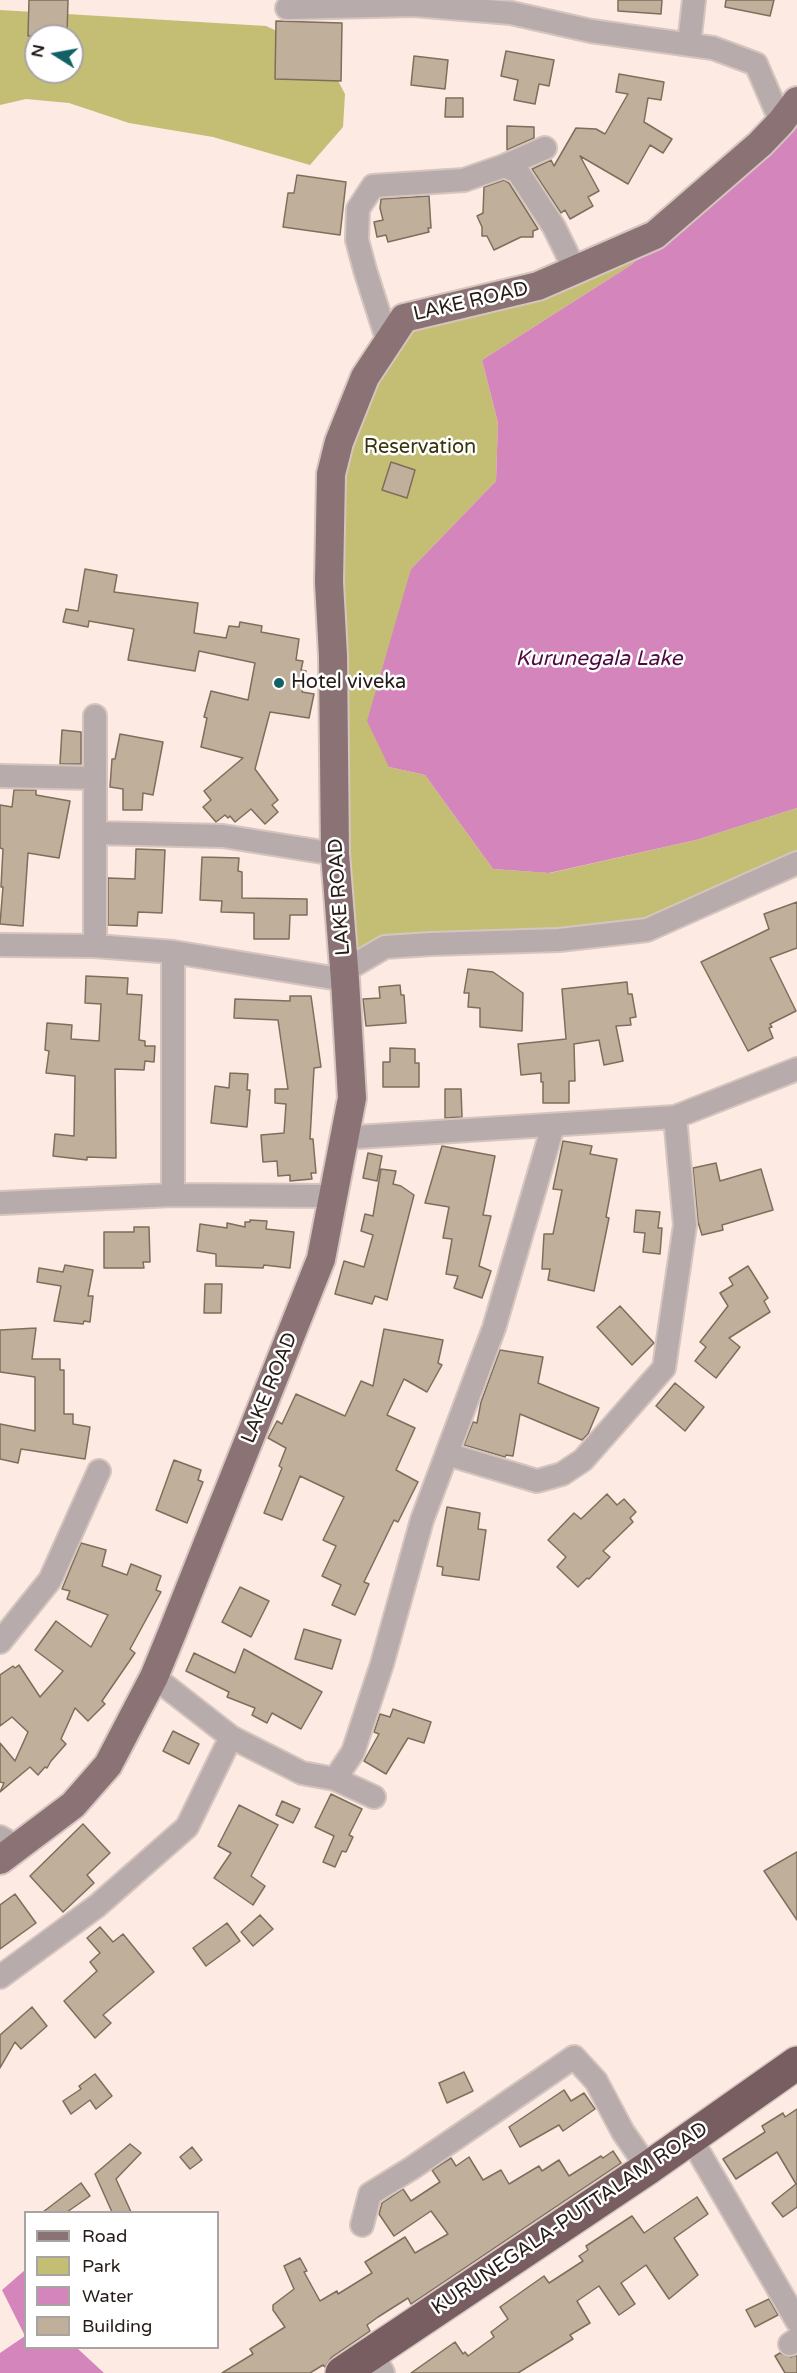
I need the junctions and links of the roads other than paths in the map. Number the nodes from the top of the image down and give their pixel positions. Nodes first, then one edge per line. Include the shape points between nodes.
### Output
1 (694, 0) edge
2 (511, 7) edge
3 (287, 8) dead end
4 (689, 44) junction
5 (789, 111) edge
6 (545, 148) dead end
7 (504, 166) junction
8 (575, 270) junction
9 (388, 342) junction
10 (95, 716) dead end
11 (0, 776) edge
12 (94, 778) junction
13 (96, 833) junction
14 (335, 854) junction
15 (797, 863) edge
16 (0, 945) edge
17 (95, 946) junction
18 (173, 952) junction
19 (345, 975) junction
20 (797, 1069) edge
21 (675, 1117) junction
22 (553, 1126) junction
23 (342, 1138) junction
24 (173, 1195) junction
25 (334, 1196) junction
26 (0, 1203) edge
27 (447, 1454) junction
28 (99, 1471) dead end
29 (0, 1641) edge
30 (154, 1677) junction
31 (231, 1737) junction
32 (335, 1779) junction
33 (374, 1797) dead end
34 (6, 1848) edge
35 (0, 1977) edge
36 (797, 2063) edge
37 (690, 2137) junction
38 (648, 2168) junction
39 (362, 2225) dead end
40 (797, 2321) edge
41 (378, 2363) edge
42 (342, 2373) edge

1 - 4 street
2 - 3 street
2 - 4 street via 591,31
4 - 5 street via 713,48 756,64
5 - 8 main road, LAKE ROAD via 760,144 655,235
6 - 7 street
7 - 8 street via 518,172 554,227
7 - 9 street via 464,180 373,186 358,209 357,240
8 - 9 main road, LAKE ROAD via 538,286 404,318
9 - 14 main road, LAKE ROAD via 365,377 339,442 332,474 329,582 334,667
10 - 12 street
11 - 12 street
12 - 13 street
13 - 14 street via 222,836
13 - 17 street
14 - 19 main road, LAKE ROAD
15 - 19 street via 647,930 559,940 385,947
16 - 17 street
17 - 18 street
18 - 19 street
18 - 24 street
19 - 23 main road, LAKE ROAD via 351,1098
20 - 21 street
21 - 22 street
21 - 27 street via 686,1225 664,1368 583,1460 562,1474 537,1481
22 - 23 street
22 - 27 street via 494,1328
23 - 25 main road, LAKE ROAD
24 - 25 street
24 - 26 street
25 - 30 main road, LAKE ROAD via 321,1259
27 - 32 street via 422,1520 382,1664 352,1752
28 - 29 street via 50,1580
30 - 31 street
30 - 34 main road, LAKE ROAD via 108,1765 73,1805
31 - 32 street via 302,1773
31 - 35 street via 186,1827 97,1906
32 - 33 street
36 - 37 highway, KURUNEGALA-PUTTALAM ROAD
37 - 38 highway, KURUNEGALA-PUTTALAM ROAD
37 - 40 street
38 - 39 street via 623,2132 596,2080 574,2056 370,2194
38 - 41 highway, KURUNEGALA-PUTTALAM ROAD
41 - 42 highway, KURUNEGALA-PUTTALAM ROAD

